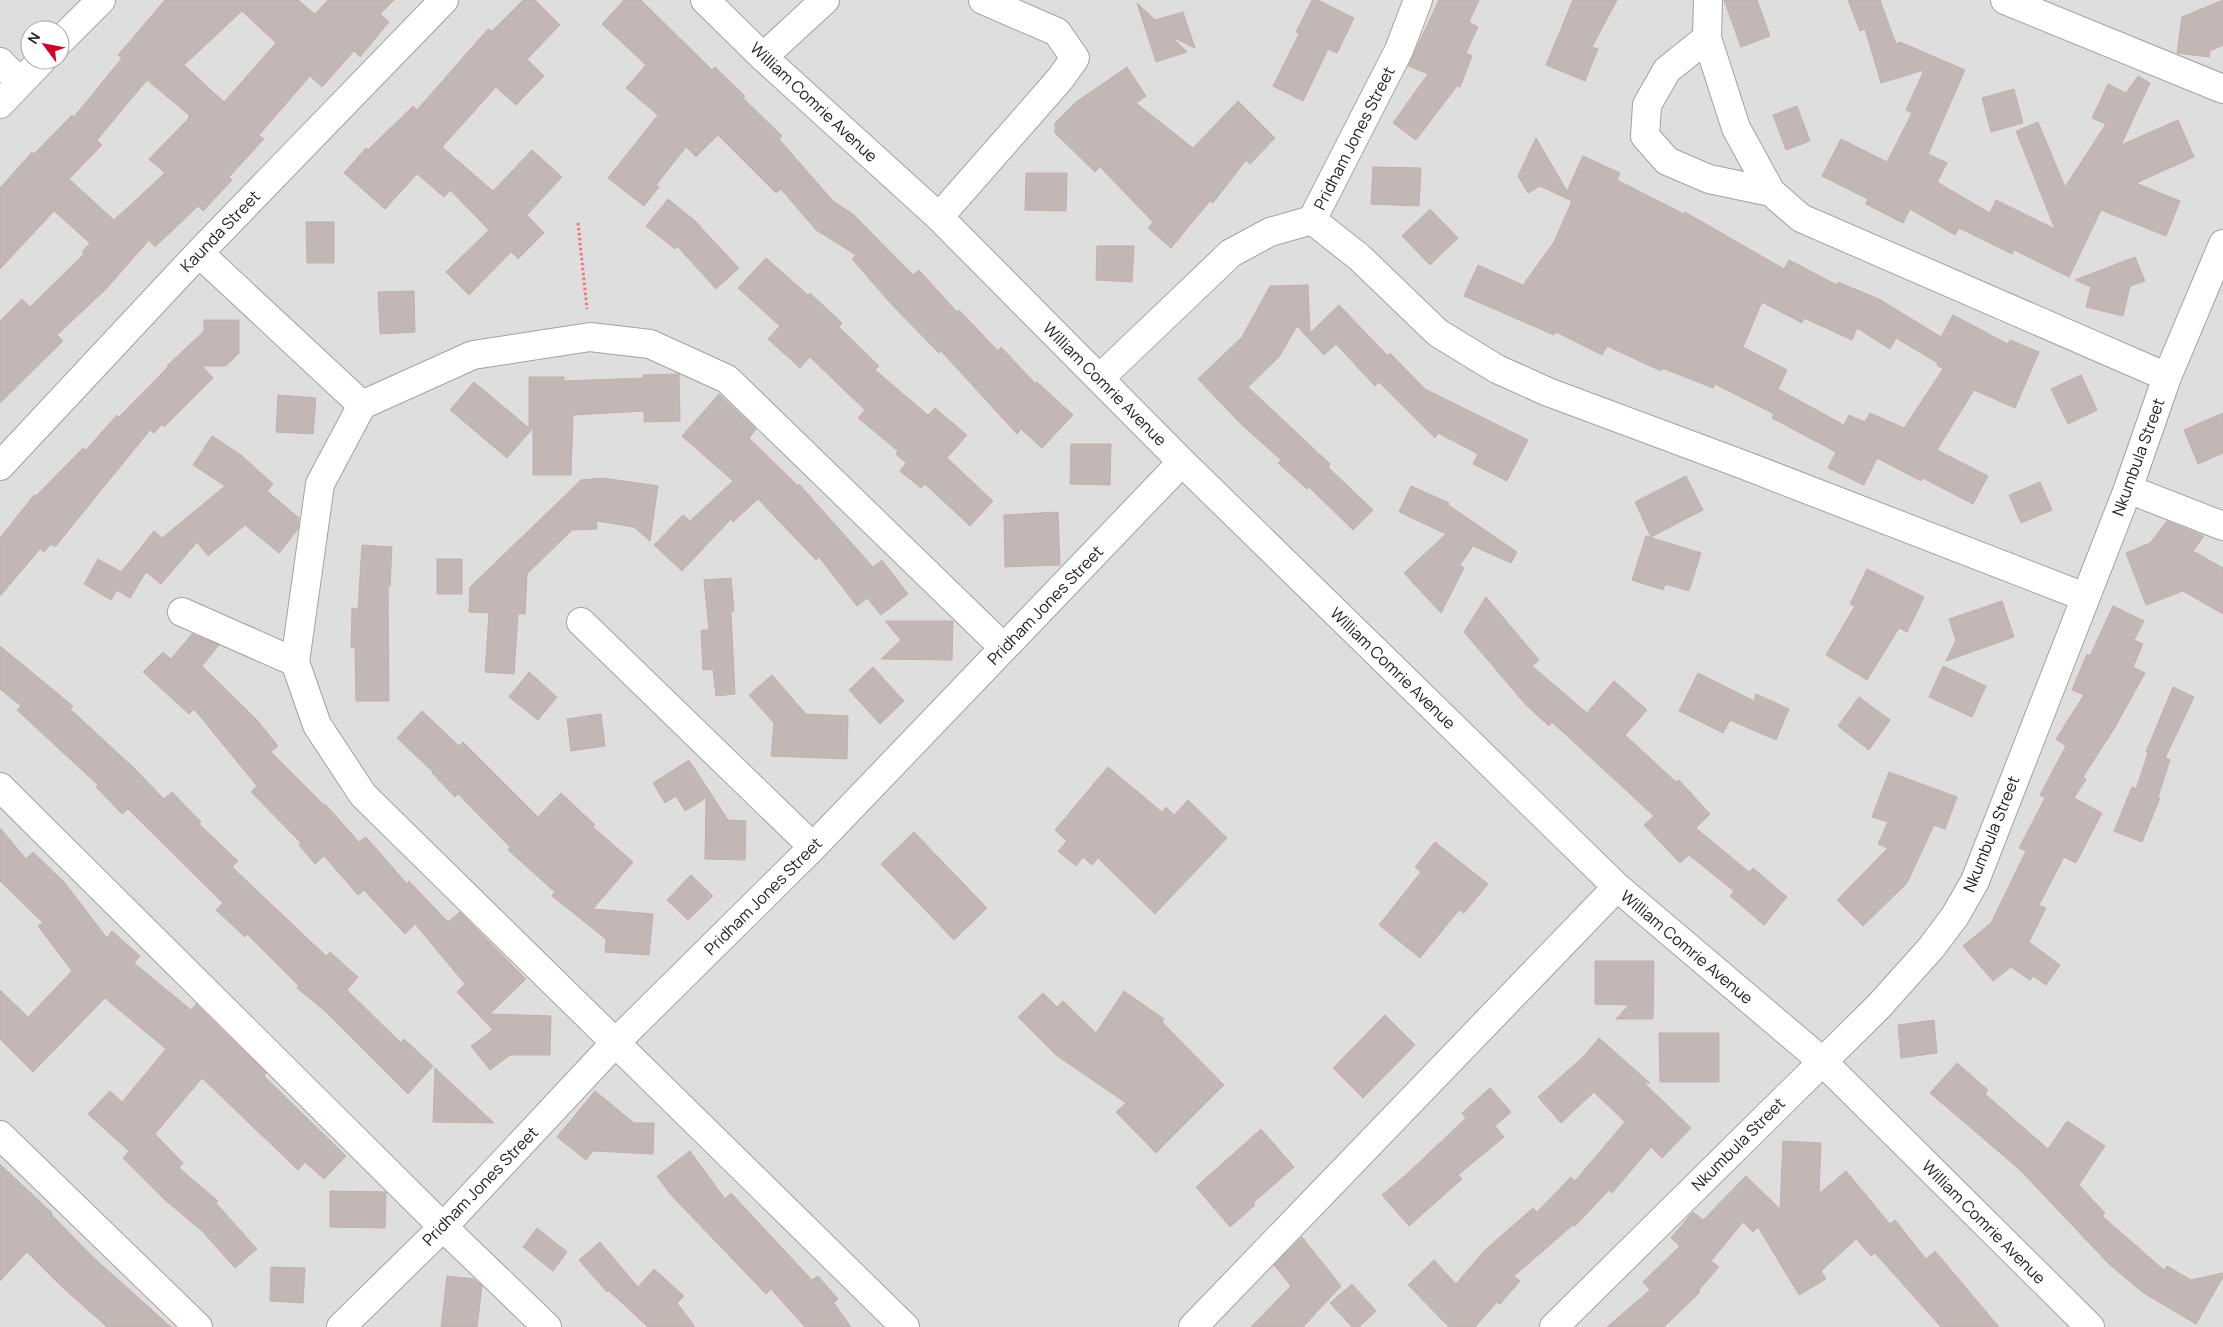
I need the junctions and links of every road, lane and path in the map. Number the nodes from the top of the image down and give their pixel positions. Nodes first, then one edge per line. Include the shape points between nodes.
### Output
1 (101, 0) edge
2 (444, 0) edge
3 (705, 0) edge
4 (825, 0) edge
5 (983, 0) edge
6 (1418, 0) edge
7 (1708, 0) edge
8 (2005, 0) edge
9 (70, 32) edge
10 (1707, 38) junction
11 (763, 57) junction
12 (0, 62) edge
13 (32, 70) edge
14 (20, 82) junction
15 (2223, 89) edge
16 (0, 104) edge
17 (1771, 192) junction
18 (938, 217) junction
19 (1312, 220) junction
20 (578, 223) dead end
21 (2223, 244) edge
22 (199, 253) junction
23 (590, 337) junction
24 (2167, 377) junction
25 (1100, 378) junction
26 (362, 405) junction
27 (1182, 462) junction
28 (0, 466) edge
29 (2128, 489) junction
30 (2223, 526) edge
31 (2085, 597) junction
32 (182, 612) dead end
33 (581, 622) dead end
34 (1004, 648) junction
35 (296, 662) junction
36 (0, 787) edge
37 (813, 847) junction
38 (1616, 886) junction
39 (616, 1042) junction
40 (1822, 1061) junction
41 (0, 1135) edge
42 (443, 1227) junction
43 (198, 1327) edge
44 (341, 1327) edge
45 (547, 1327) edge
46 (905, 1327) edge
47 (1193, 1327) edge
48 (1554, 1327) edge
49 (2090, 1327) edge

1 - 9 street
2 - 22 street, Kaunda Street
3 - 11 street, William Comrie Avenue
4 - 11 street
5 - 18 street via 1057,32 1075,58
6 - 19 street, Pridham Jones Street via 1398,50
7 - 10 street
8 - 15 street
10 - 17 street via 1736,128
10 - 17 street via 1667,70 1647,104 1645,136 1667,161 1709,179
11 - 18 street, William Comrie Avenue
12 - 14 street
13 - 14 street
14 - 16 street
17 - 24 street via 1801,218
18 - 25 street, William Comrie Avenue
19 - 25 street, Pridham Jones Street via 1270,232 1232,253
19 - 31 street via 1360,257 1438,333 1497,369 1548,392
20 - 23 path
21 - 24 street, Nkumbula Street
22 - 26 street
22 - 28 street, Kaunda Street
23 - 26 street via 473,355
23 - 34 street via 650,344 727,379
24 - 29 street, Nkumbula Street
25 - 27 street, William Comrie Avenue
26 - 35 street via 320,484
27 - 34 street, Pridham Jones Street
27 - 38 street, William Comrie Avenue
29 - 30 street
29 - 31 street, Nkumbula Street
31 - 40 street, Nkumbula Street via 1975,881 1931,948 1879,1006
32 - 35 street
33 - 37 street
34 - 37 street, Pridham Jones Street
35 - 39 street via 318,725 363,795
36 - 42 street
37 - 39 street, Pridham Jones Street
38 - 40 street, William Comrie Avenue
38 - 47 street
39 - 42 street, Pridham Jones Street
39 - 46 street
40 - 48 street, Nkumbula Street
40 - 49 street, William Comrie Avenue
41 - 43 street
42 - 44 street, Pridham Jones Street
42 - 45 street

